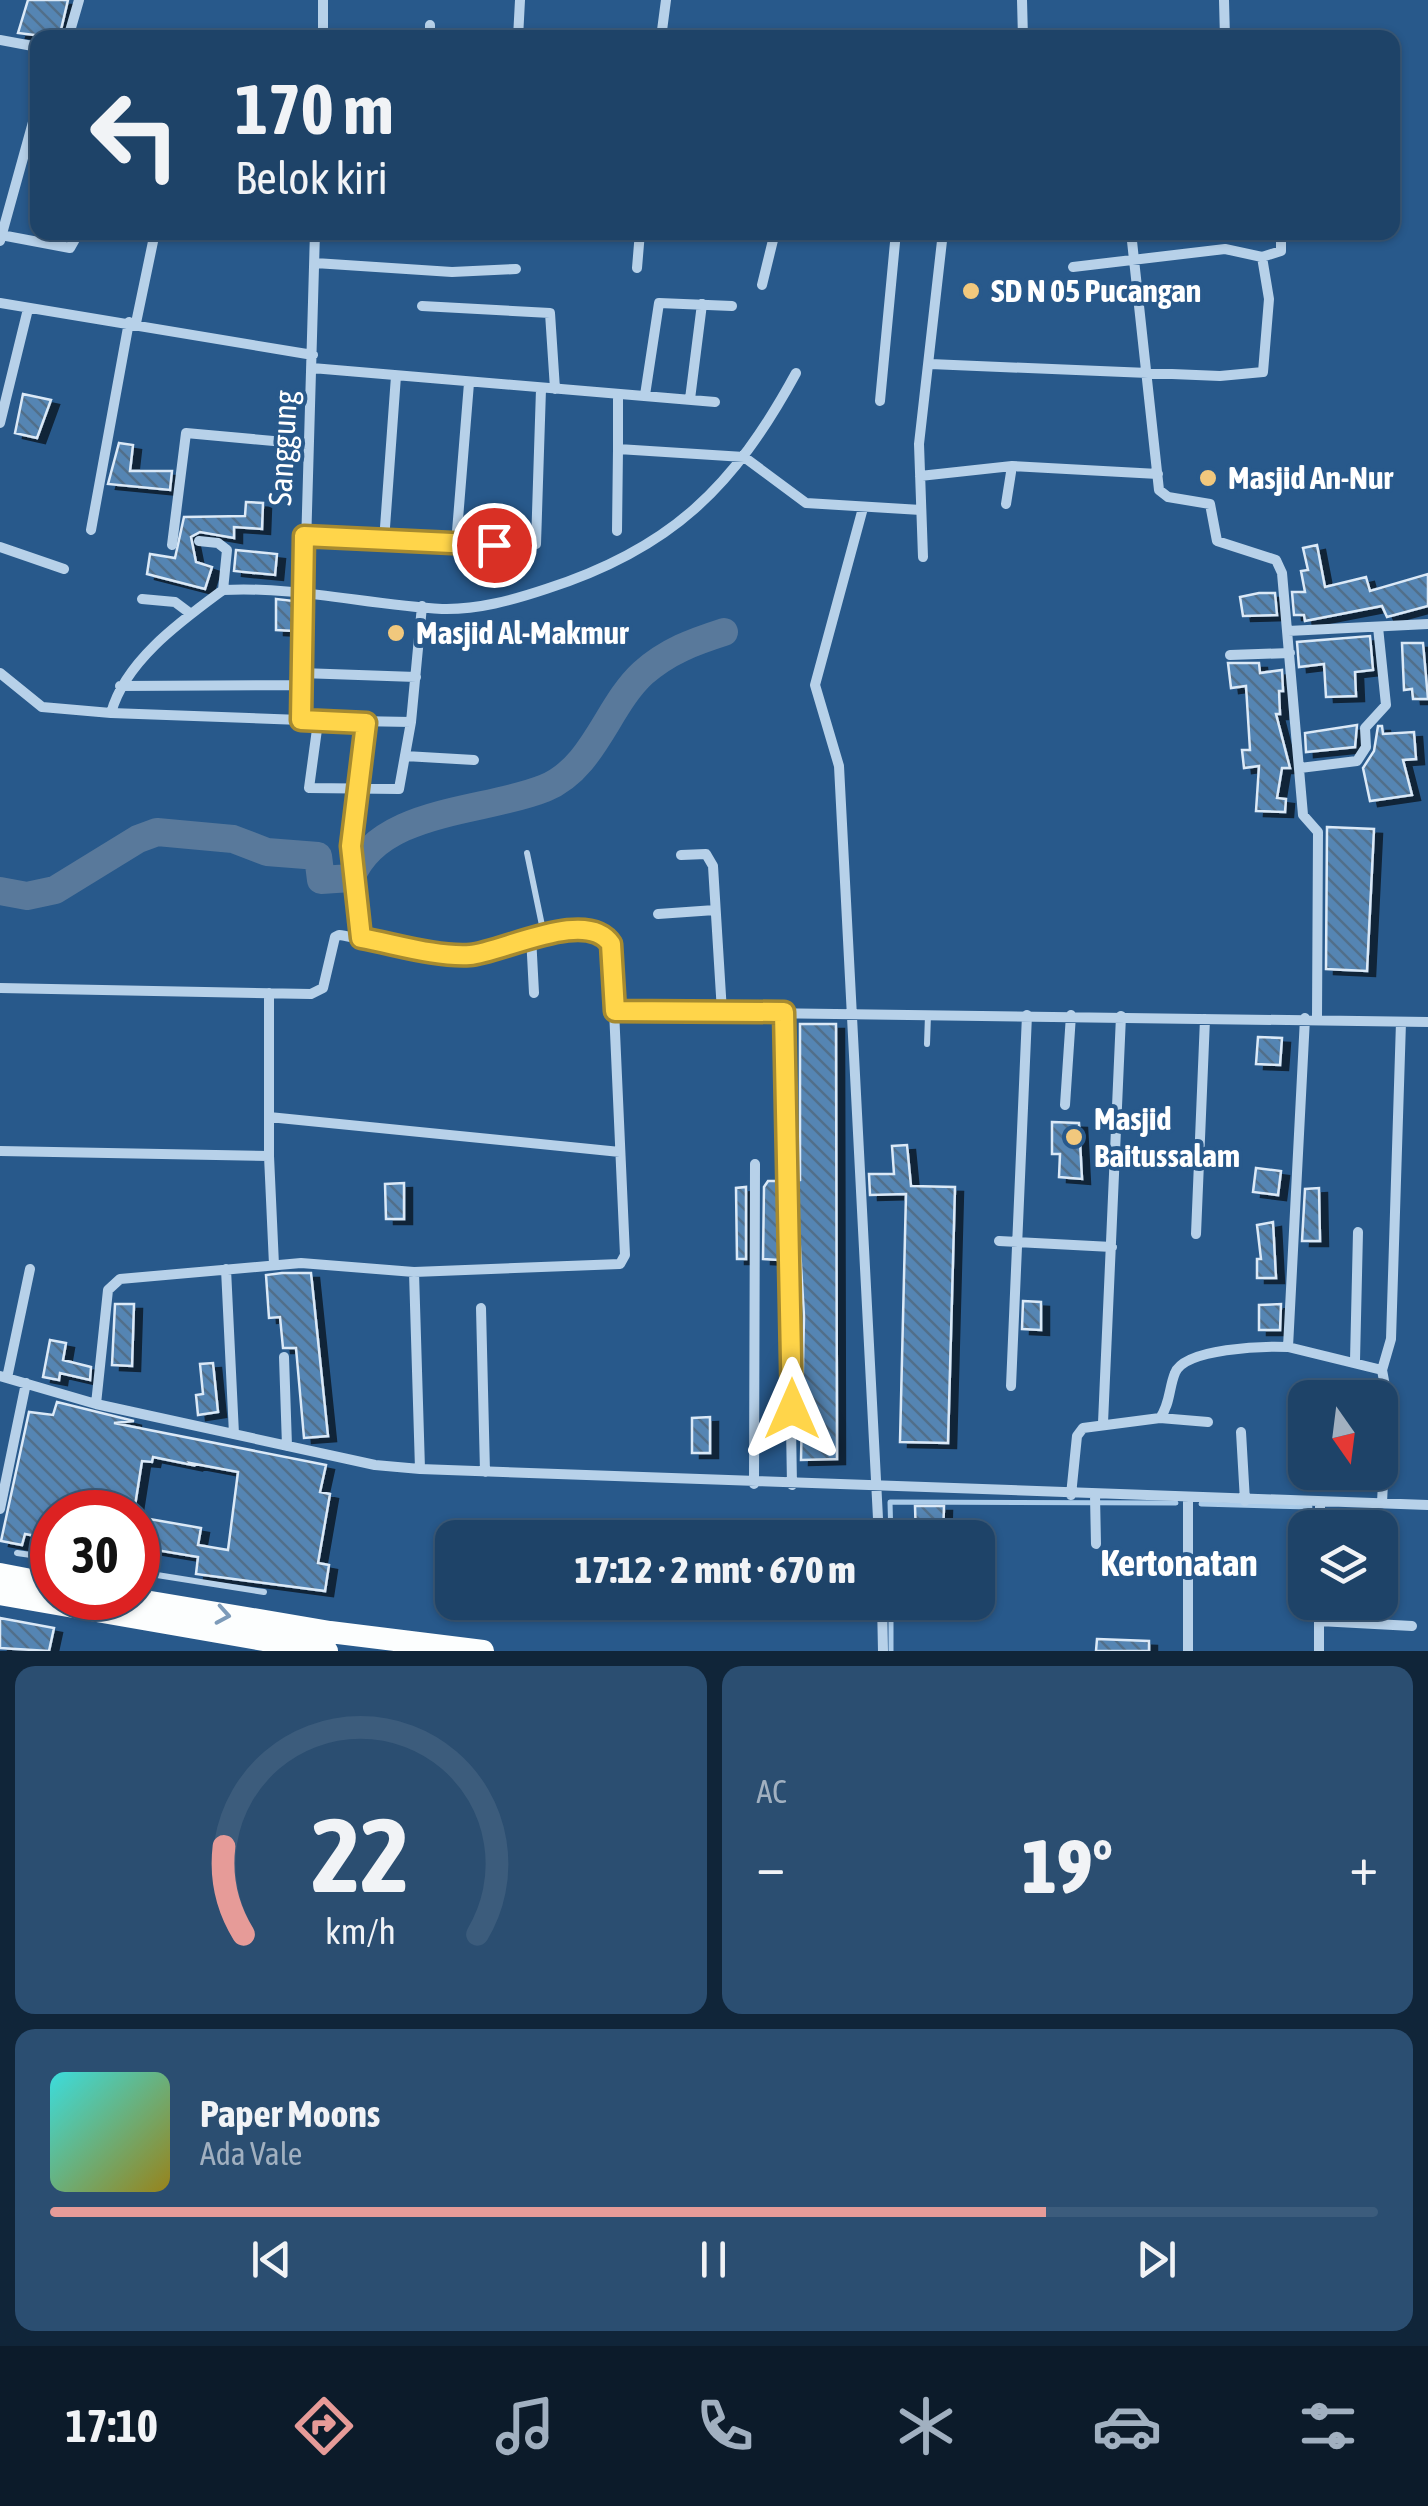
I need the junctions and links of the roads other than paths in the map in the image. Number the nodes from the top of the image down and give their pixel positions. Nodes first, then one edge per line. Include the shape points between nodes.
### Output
1 (79, 0) edge
2 (323, 0) edge
3 (520, 0) edge
4 (666, 0) edge
5 (1022, 0) edge
6 (1224, 0) edge
7 (430, 24) dead end
8 (70, 30) edge
9 (323, 30) edge
10 (430, 30) edge
11 (518, 30) edge
12 (662, 30) edge
13 (1024, 30) edge
14 (1224, 30) edge
15 (0, 40) edge
16 (30, 46) edge
17 (30, 145) edge
18 (1, 238) edge
19 (74, 240) edge
20 (152, 240) edge
21 (315, 240) edge
22 (639, 240) edge
23 (773, 240) edge
24 (895, 240) edge
25 (942, 240) edge
26 (1132, 240) edge
27 (1226, 240) edge
28 (1281, 240) edge
29 (1225, 249) junction
30 (1262, 257) junction
31 (1135, 260) junction
32 (315, 263) junction
33 (1073, 267) dead end
34 (637, 268) dead end
35 (516, 269) dead end
36 (762, 285) dead end
37 (0, 302) edge
38 (702, 304) junction
39 (422, 306) dead end
40 (732, 306) dead end
41 (28, 309) junction
42 (132, 322) junction
43 (313, 355) junction
44 (930, 364) junction
45 (312, 368) junction
46 (1149, 372) junction
47 (796, 373) dead end
48 (396, 376) junction
49 (469, 383) junction
50 (542, 389) junction
51 (555, 389) junction
52 (618, 395) junction
53 (645, 396) junction
54 (690, 399) junction
55 (880, 401) dead end
56 (715, 402) dead end
57 (0, 423) edge
58 (307, 444) junction
59 (618, 449) junction
60 (744, 458) junction
61 (1012, 466) junction
62 (1158, 474) junction
63 (920, 476) junction
64 (1006, 504) dead end
65 (863, 508) junction
66 (920, 510) junction
67 (91, 530) dead end
68 (617, 531) dead end
69 (304, 536) junction
70 (199, 541) dead end
71 (384, 541) junction
72 (456, 544) junction
73 (172, 545) dead end
74 (0, 546) edge
75 (923, 557) dead end
76 (64, 568) dead end
77 (223, 590) junction
78 (304, 592) junction
79 (142, 599) dead end
80 (422, 606) junction
81 (191, 614) junction
82 (1428, 624) edge
83 (1378, 628) junction
84 (1288, 631) junction
85 (1290, 652) junction
86 (1230, 654) dead end
87 (0, 673) edge
88 (416, 676) junction
89 (301, 679) junction
90 (120, 686) junction
91 (111, 713) junction
92 (301, 720) junction
93 (318, 722) junction
94 (411, 722) junction
95 (366, 723) junction
96 (405, 756) junction
97 (474, 760) dead end
98 (1300, 768) junction
99 (359, 790) junction
100 (527, 854) dead end
101 (681, 855) dead end
102 (715, 910) junction
103 (658, 914) dead end
104 (544, 935) junction
105 (530, 936) junction
106 (361, 938) junction
107 (0, 988) edge
108 (269, 993) junction
109 (534, 993) dead end
110 (615, 1011) junction
111 (722, 1012) junction
112 (784, 1012) junction
113 (851, 1014) junction
114 (928, 1014) junction
115 (1027, 1015) junction
116 (1070, 1015) junction
117 (1121, 1016) junction
118 (1311, 1018) junction
119 (1206, 1019) junction
120 (1401, 1022) junction
121 (1428, 1022) edge
122 (927, 1044) dead end
123 (1066, 1105) dead end
124 (270, 1117) junction
125 (0, 1151) edge
126 (620, 1152) junction
127 (269, 1156) junction
128 (755, 1164) dead end
129 (1358, 1232) dead end
130 (1196, 1234) dead end
131 (998, 1241) dead end
132 (1018, 1242) junction
133 (1112, 1246) junction
134 (274, 1265) junction
135 (30, 1269) dead end
136 (226, 1269) junction
137 (414, 1272) junction
138 (482, 1308) dead end
139 (1288, 1347) junction
140 (284, 1356) dead end
141 (1355, 1361) junction
142 (1382, 1370) junction
143 (4, 1377) edge
144 (26, 1384) junction
145 (1011, 1386) dead end
146 (96, 1404) junction
147 (1160, 1418) junction
148 (1208, 1422) dead end
149 (1103, 1423) junction
150 (1241, 1432) dead end
151 (234, 1434) junction
152 (288, 1446) junction
153 (420, 1469) junction
154 (485, 1472) junction
155 (754, 1484) junction
156 (792, 1485) junction
157 (878, 1489) junction
158 (1072, 1494) junction
159 (1095, 1500) junction
160 (1188, 1500) junction
161 (1245, 1500) junction
162 (1382, 1502) junction
163 (1320, 1503) junction
164 (1428, 1505) edge
165 (0, 1508) edge
166 (1320, 1510) edge
167 (879, 1520) edge
168 (1096, 1544) dead end
169 (17, 1552) dead end
170 (30, 1554) edge
171 (0, 1574) edge
172 (160, 1575) edge
173 (30, 1580) edge
174 (264, 1592) dead end
175 (0, 1594) edge
176 (30, 1597) edge
177 (160, 1609) edge
178 (160, 1614) edge
179 (882, 1620) edge
180 (1319, 1621) joint
181 (1412, 1626) dead end
182 (302, 1649) edge
183 (328, 1651) edge
184 (483, 1651) edge
185 (883, 1651) edge
186 (1188, 1651) edge
187 (1320, 1651) edge

1 - 8 street
2 - 9 street
3 - 11 street
4 - 12 street
5 - 13 street
6 - 14 street
7 - 10 street
15 - 16 street
17 - 18 street
18 - 19 street via 70,248
20 - 42 street
21 - 32 street, Sanggung
22 - 34 street
23 - 36 street
24 - 55 street
25 - 44 street
26 - 31 street
27 - 29 street
28 - 30 street via 1281,252
29 - 30 street
29 - 31 street
30 - 46 street via 1269,299 1263,372
31 - 33 street
31 - 46 street
32 - 35 street
32 - 43 street, Sanggung
37 - 41 street
38 - 40 street
38 - 53 street via 658,304
38 - 54 street
39 - 51 street via 550,314
41 - 42 street
41 - 57 street
42 - 43 street
42 - 67 street
43 - 45 street, Sanggung
44 - 46 street
44 - 63 street
45 - 48 street
45 - 58 street, Sanggung
46 - 62 street
47 - 60 street
48 - 49 street
48 - 71 street
49 - 50 street
49 - 72 street
50 - 51 street
50 - 72 street via 536,544
51 - 52 street
52 - 53 street
52 - 59 street
53 - 54 street
54 - 56 street
58 - 69 street, Sanggung
58 - 73 street via 187,432
59 - 60 street
59 - 68 street
60 - 65 street via 799,500
60 - 80 street via 635,554 511,600 468,608
61 - 62 street
61 - 63 street
61 - 64 street
62 - 84 street via 1164,496 1210,504 1220,543 1279,562
63 - 66 street
65 - 66 street
65 - 113 street via 815,692 839,766
66 - 75 street
69 - 71 street
69 - 78 street, Sanggung
70 - 77 street via 227,550
71 - 72 street
74 - 76 street
77 - 78 street
77 - 81 street
78 - 80 street
78 - 89 street, Sanggung
79 - 81 street via 175,602
80 - 88 street
81 - 90 street
82 - 83 street
83 - 84 street
83 - 98 street via 1386,705 1365,728 1364,752 1357,761
84 - 85 street
85 - 86 street
85 - 98 street
87 - 91 street via 42,707
88 - 89 street
88 - 94 street
89 - 90 street
89 - 92 street, Sanggung
90 - 91 street
91 - 92 street
92 - 93 street
93 - 95 street
93 - 99 street via 308,786
94 - 95 street
94 - 96 street
95 - 99 street
96 - 97 street
96 - 99 street via 398,789
98 - 118 street via 1302,815 1318,841
99 - 106 street via 351,846
100 - 104 lane
101 - 102 street via 711,858
102 - 103 street
102 - 111 street
104 - 105 street
104 - 110 street via 588,931 608,938
105 - 106 street via 469,955
105 - 109 street
106 - 108 street via 335,936 319,992
107 - 108 street
108 - 124 street
110 - 111 street
110 - 126 street
111 - 112 street
112 - 113 street
112 - 156 street
113 - 114 street
113 - 157 street
114 - 115 street
114 - 122 lane
115 - 116 street
115 - 132 street
116 - 117 street
116 - 123 street
117 - 119 street
117 - 133 street
118 - 119 street
118 - 120 street
118 - 139 street
119 - 130 street
120 - 121 street
120 - 142 street via 1391,1339
124 - 126 street
124 - 127 street
125 - 127 street
126 - 137 street via 625,1255 619,1264
127 - 134 street
128 - 155 street
129 - 141 street
131 - 132 street
132 - 133 street
132 - 145 street
133 - 149 street
134 - 136 street
134 - 137 street
135 - 143 street
136 - 146 street via 130,1276 110,1285
136 - 151 street
137 - 153 street
138 - 154 street
139 - 141 street
139 - 147 street via 1241,1348 1185,1361
140 - 152 street
141 - 142 street
142 - 162 street
143 - 144 street
144 - 146 street
144 - 165 street
146 - 151 street
147 - 148 street
147 - 149 street
149 - 158 street via 1079,1431
150 - 161 street
151 - 152 street
152 - 153 street
153 - 154 street
154 - 155 street
155 - 156 street
156 - 157 street
157 - 158 street
157 - 167 street
158 - 159 street
159 - 160 street
159 - 168 street
160 - 161 street
160 - 186 street
161 - 163 street
162 - 163 street
162 - 164 street
163 - 166 street
169 - 170 lane
171 - 173 highway
172 - 174 lane
175 - 176 highway
177 -> 184 highway
178 - 182 highway
179 - 185 street
180 - 181 street
180 - 187 street
182 - 183 highway

